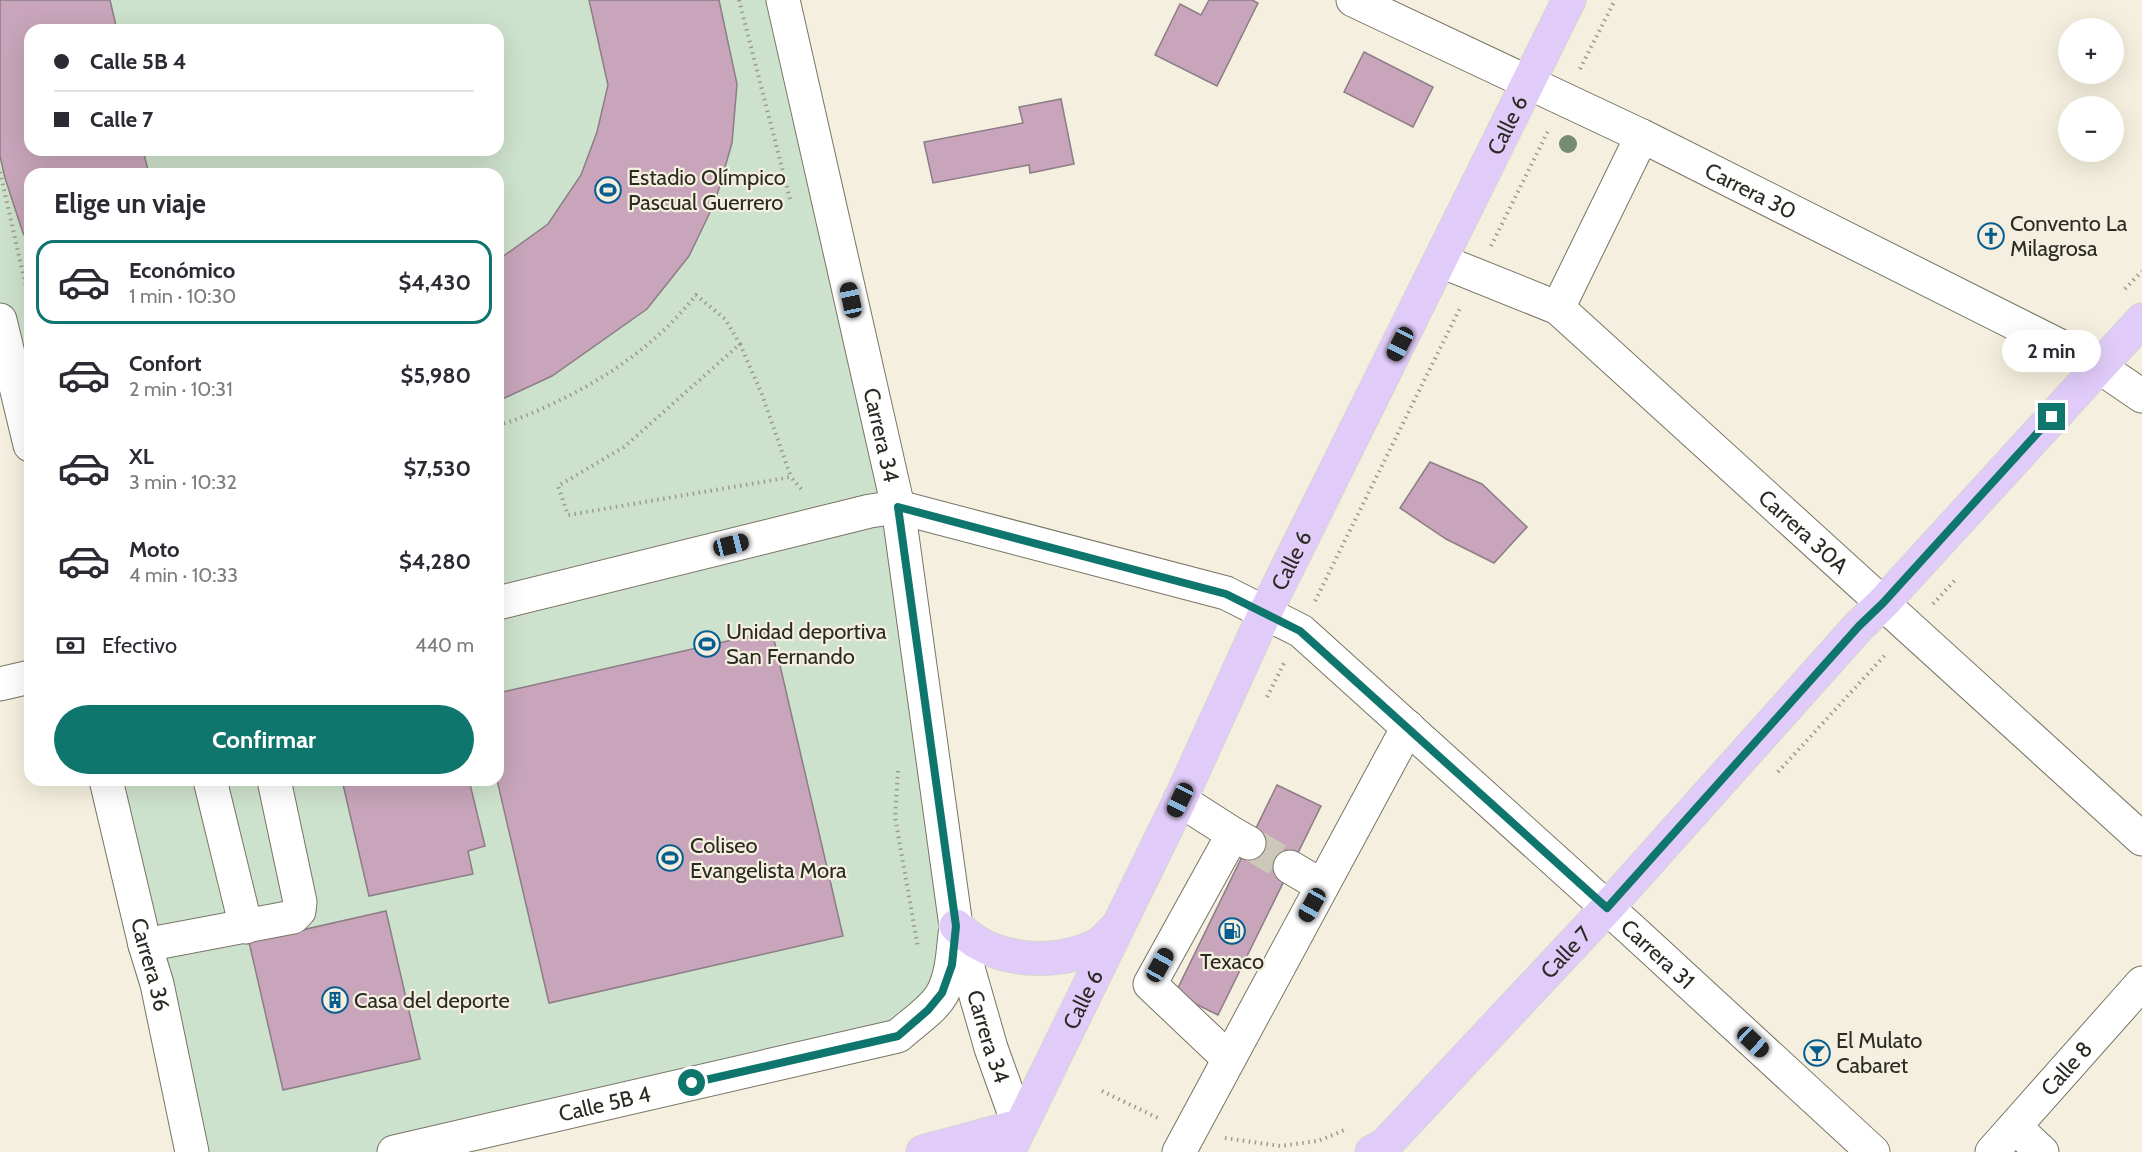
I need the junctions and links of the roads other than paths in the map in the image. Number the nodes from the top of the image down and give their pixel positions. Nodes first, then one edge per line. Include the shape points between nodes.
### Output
1 (783, 0) edge
2 (1353, 0) edge
3 (1569, 0) edge
4 (1528, 81) junction
5 (1642, 136) junction
6 (1441, 261) junction
7 (1558, 308) junction
8 (0, 320) edge
9 (2142, 320) edge
10 (2098, 366) junction
11 (2142, 396) edge
12 (24, 421) edge
13 (898, 507) junction
14 (504, 599) edge
15 (1883, 603) junction
16 (1265, 613) junction
17 (24, 678) edge
18 (0, 684) edge
19 (1408, 727) junction
20 (107, 786) edge
21 (211, 786) edge
22 (275, 786) edge
23 (1180, 800) junction
24 (2142, 839) edge
25 (1290, 867) tunnel mouth
26 (1322, 886) junction
27 (1607, 908) junction
28 (956, 926) junction
29 (1118, 926) junction
30 (246, 927) junction
31 (145, 945) junction
32 (2142, 983) edge
33 (1228, 1058) junction
34 (2014, 1126) junction
35 (1185, 1141) edge
36 (1017, 1144) edge
37 (1373, 1144) edge
38 (192, 1152) edge
39 (394, 1152) edge
40 (923, 1152) edge
41 (1873, 1152) edge
42 (1992, 1152) edge
43 (2042, 1152) edge

1 - 13 street, Carrera 34
2 - 4 street, Carrera 30
3 - 4 main road, Calle 6
4 - 5 street, Carrera 30
4 - 6 main road, Calle 6
5 - 7 street
5 - 10 street, Carrera 30
6 - 7 street, Carrera 30A
6 - 16 main road, Calle 6
7 - 15 street, Carrera 30A
8 - 12 street
9 - 10 main road, Calle 7
10 - 11 street, Carrera 30
10 - 15 main road, Calle 7
13 - 14 street
13 - 16 street, Carrera 31 via 1226,594
13 - 28 street, Carrera 34
15 - 24 street, Carrera 30A
15 - 27 main road, Calle 7
16 - 19 street, Carrera 31 via 1300,631
16 - 23 main road, Calle 6
17 - 18 street
19 - 26 street
19 - 27 street, Carrera 31
20 - 31 street, Carrera 36
21 - 30 street
22 - 30 street via 299,911 293,917
23 - 29 main road, Calle 6
23 - 33 street via 1241,838 1150,984
25 - 26 street
26 - 33 street
27 - 37 main road, Calle 7
27 - 41 street, Carrera 31
28 - 29 main road via 979,944 1008,955 1039,958 1069,955 1098,945
28 - 36 street, Carrera 34
28 - 39 street, Calle 5B 4 via 952,965 942,993 898,1036
29 - 36 main road, Calle 6
30 - 31 street
31 - 38 street, Carrera 36 via 157,984
32 - 34 street, Calle 8
33 - 35 street
34 - 42 street, Calle 8
34 - 43 street
36 - 40 main road

